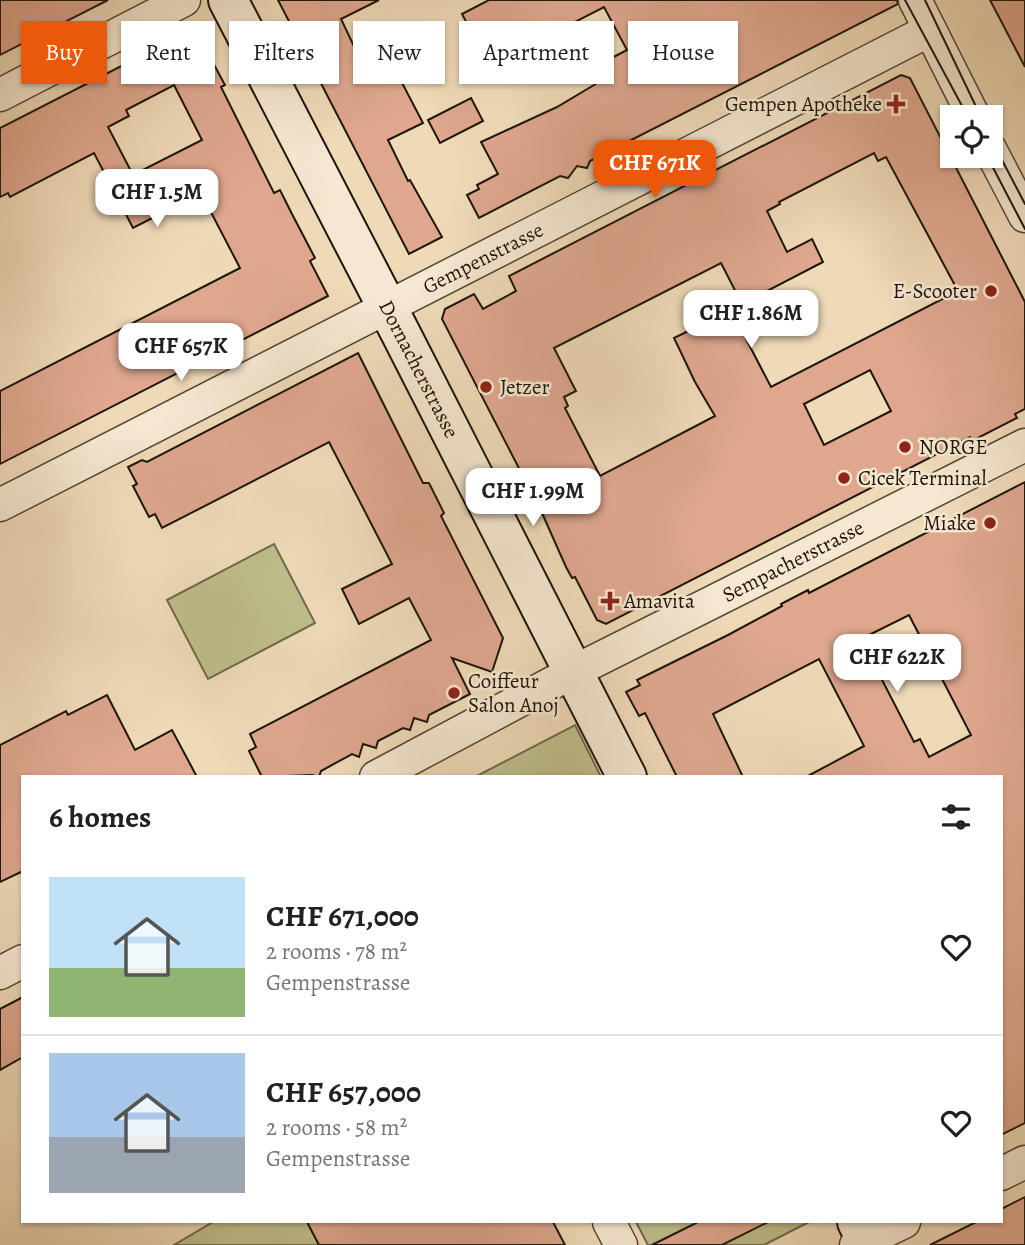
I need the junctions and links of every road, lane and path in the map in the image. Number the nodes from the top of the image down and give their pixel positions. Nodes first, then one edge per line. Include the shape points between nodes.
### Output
1 (184, 0) edge
2 (228, 0) edge
3 (915, 0) edge
4 (930, 30) junction
5 (0, 94) edge
6 (968, 105) edge
7 (1000, 168) edge
8 (1025, 216) edge
9 (387, 307) junction
10 (1025, 445) edge
11 (0, 505) edge
12 (573, 671) junction
13 (381, 775) edge
14 (626, 775) edge
15 (21, 962) edge
16 (0, 973) edge
17 (1025, 1162) edge
18 (1003, 1173) edge
19 (610, 1223) edge
20 (901, 1223) edge
21 (862, 1238) edge
22 (621, 1245) edge

1 - 5 street
2 - 9 main road, Dornacherstrasse
3 - 4 street
4 - 6 street
4 - 9 street, Gempenstrasse
7 - 8 street
9 - 11 street, Gempenstrasse
9 - 12 main road, Dornacherstrasse
10 - 12 street, Sempacherstrasse
12 - 13 street, Sempacherstrasse
12 - 14 main road, Dornacherstrasse
15 - 16 street
17 - 18 street
19 - 22 street
20 - 21 street

